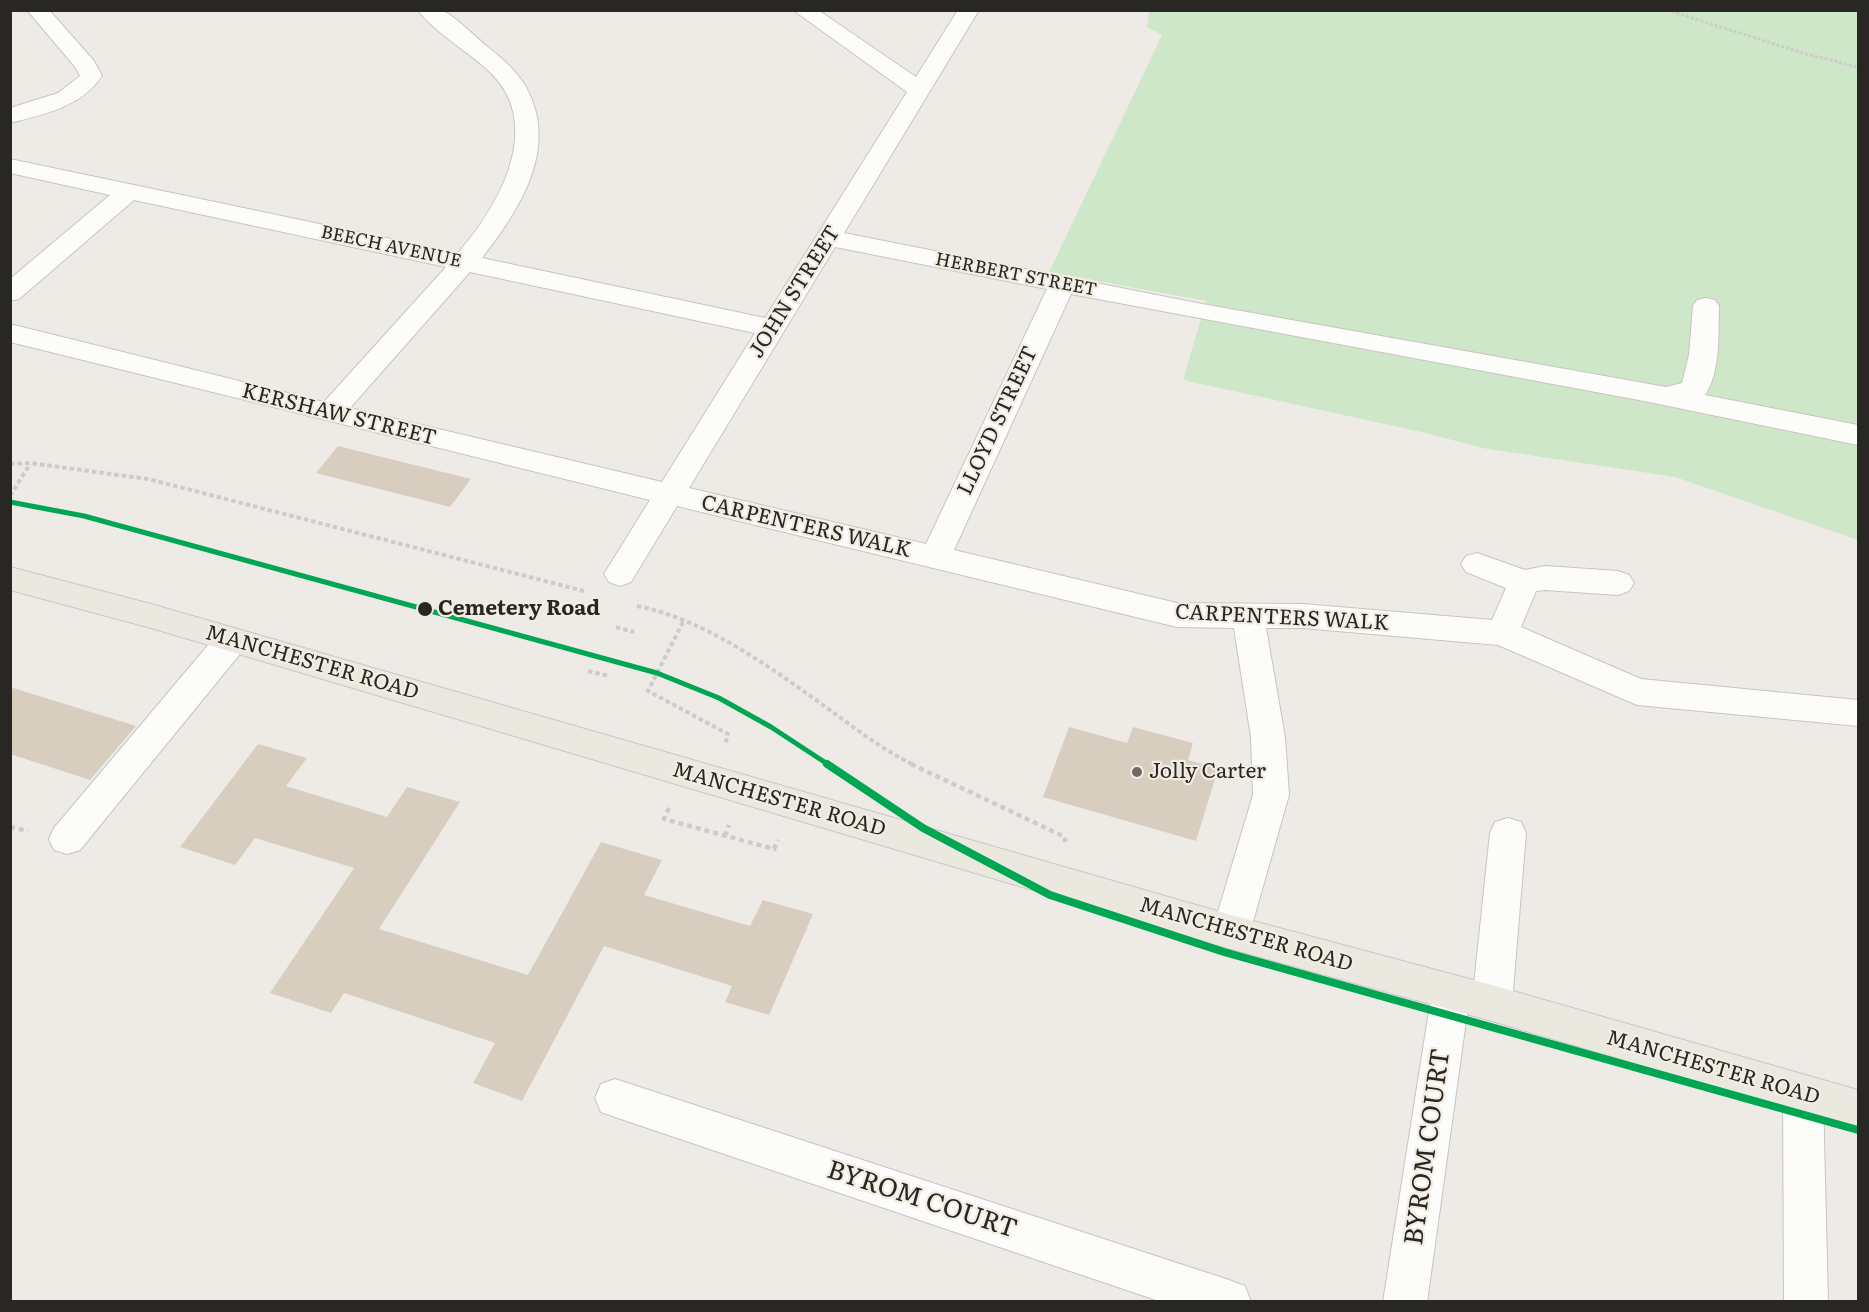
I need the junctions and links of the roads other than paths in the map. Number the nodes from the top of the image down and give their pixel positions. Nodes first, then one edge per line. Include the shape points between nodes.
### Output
1 (37, 10) edge
2 (428, 10) edge
3 (802, 10) edge
4 (969, 10) edge
5 (920, 90) junction
6 (10, 116) edge
7 (10, 166) edge
8 (129, 191) junction
9 (829, 238) junction
10 (463, 262) junction
11 (1062, 285) junction
12 (10, 292) edge
13 (1706, 306) dead end
14 (772, 328) junction
15 (10, 333) edge
16 (1667, 396) junction
17 (330, 413) junction
18 (1858, 435) edge
19 (669, 494) junction
20 (935, 558) junction
21 (1477, 564) dead end
22 (620, 573) dead end
23 (10, 578) edge
24 (1524, 582) junction
25 (1618, 583) dead end
26 (1248, 616) junction
27 (1502, 633) junction
28 (232, 640) junction
29 (1858, 713) edge
30 (1508, 833) dead end
31 (67, 839) dead end
32 (1231, 932) junction
33 (1451, 992) junction
34 (1492, 1003) junction
35 (1803, 1095) junction
36 (615, 1098) dead end
37 (1858, 1110) edge
38 (1230, 1302) edge
39 (1406, 1302) edge
40 (1806, 1302) edge

1 - 6 street via 91,76 78,91 63,99
2 - 10 street via 513,84 528,136 517,182 492,226
3 - 5 street
4 - 5 street, JOHN STREET
5 - 9 street, JOHN STREET
7 - 8 street, BEECH AVENUE
8 - 10 street, BEECH AVENUE
8 - 12 street
9 - 11 street, HERBERT STREET
9 - 14 street, JOHN STREET
10 - 14 street, BEECH AVENUE
10 - 17 street
11 - 16 street, HERBERT STREET
11 - 20 street, LLOYD STREET
13 - 16 street via 1703,355 1695,389
14 - 19 street, JOHN STREET
15 - 17 street, KERSHAW STREET
16 - 18 street, HERBERT STREET
17 - 19 street, KERSHAW STREET
19 - 20 street, CARPENTERS WALK
19 - 22 street, JOHN STREET
20 - 26 street, CARPENTERS WALK via 1177,615
21 - 24 street
23 - 28 main road, MANCHESTER ROAD
24 - 25 street via 1545,578
24 - 27 street
26 - 27 street, CARPENTERS WALK via 1303,616
26 - 32 street via 1268,737 1271,795
27 - 29 street, CARPENTERS WALK via 1637,692
28 - 31 street
28 - 32 main road, MANCHESTER ROAD
30 - 34 street
32 - 33 main road, MANCHESTER ROAD
33 - 34 main road, MANCHESTER ROAD
33 - 39 street, BYROM COURT
34 - 35 main road, MANCHESTER ROAD
35 - 37 main road, MANCHESTER ROAD
35 - 40 street
36 - 38 street, BYROM COURT

